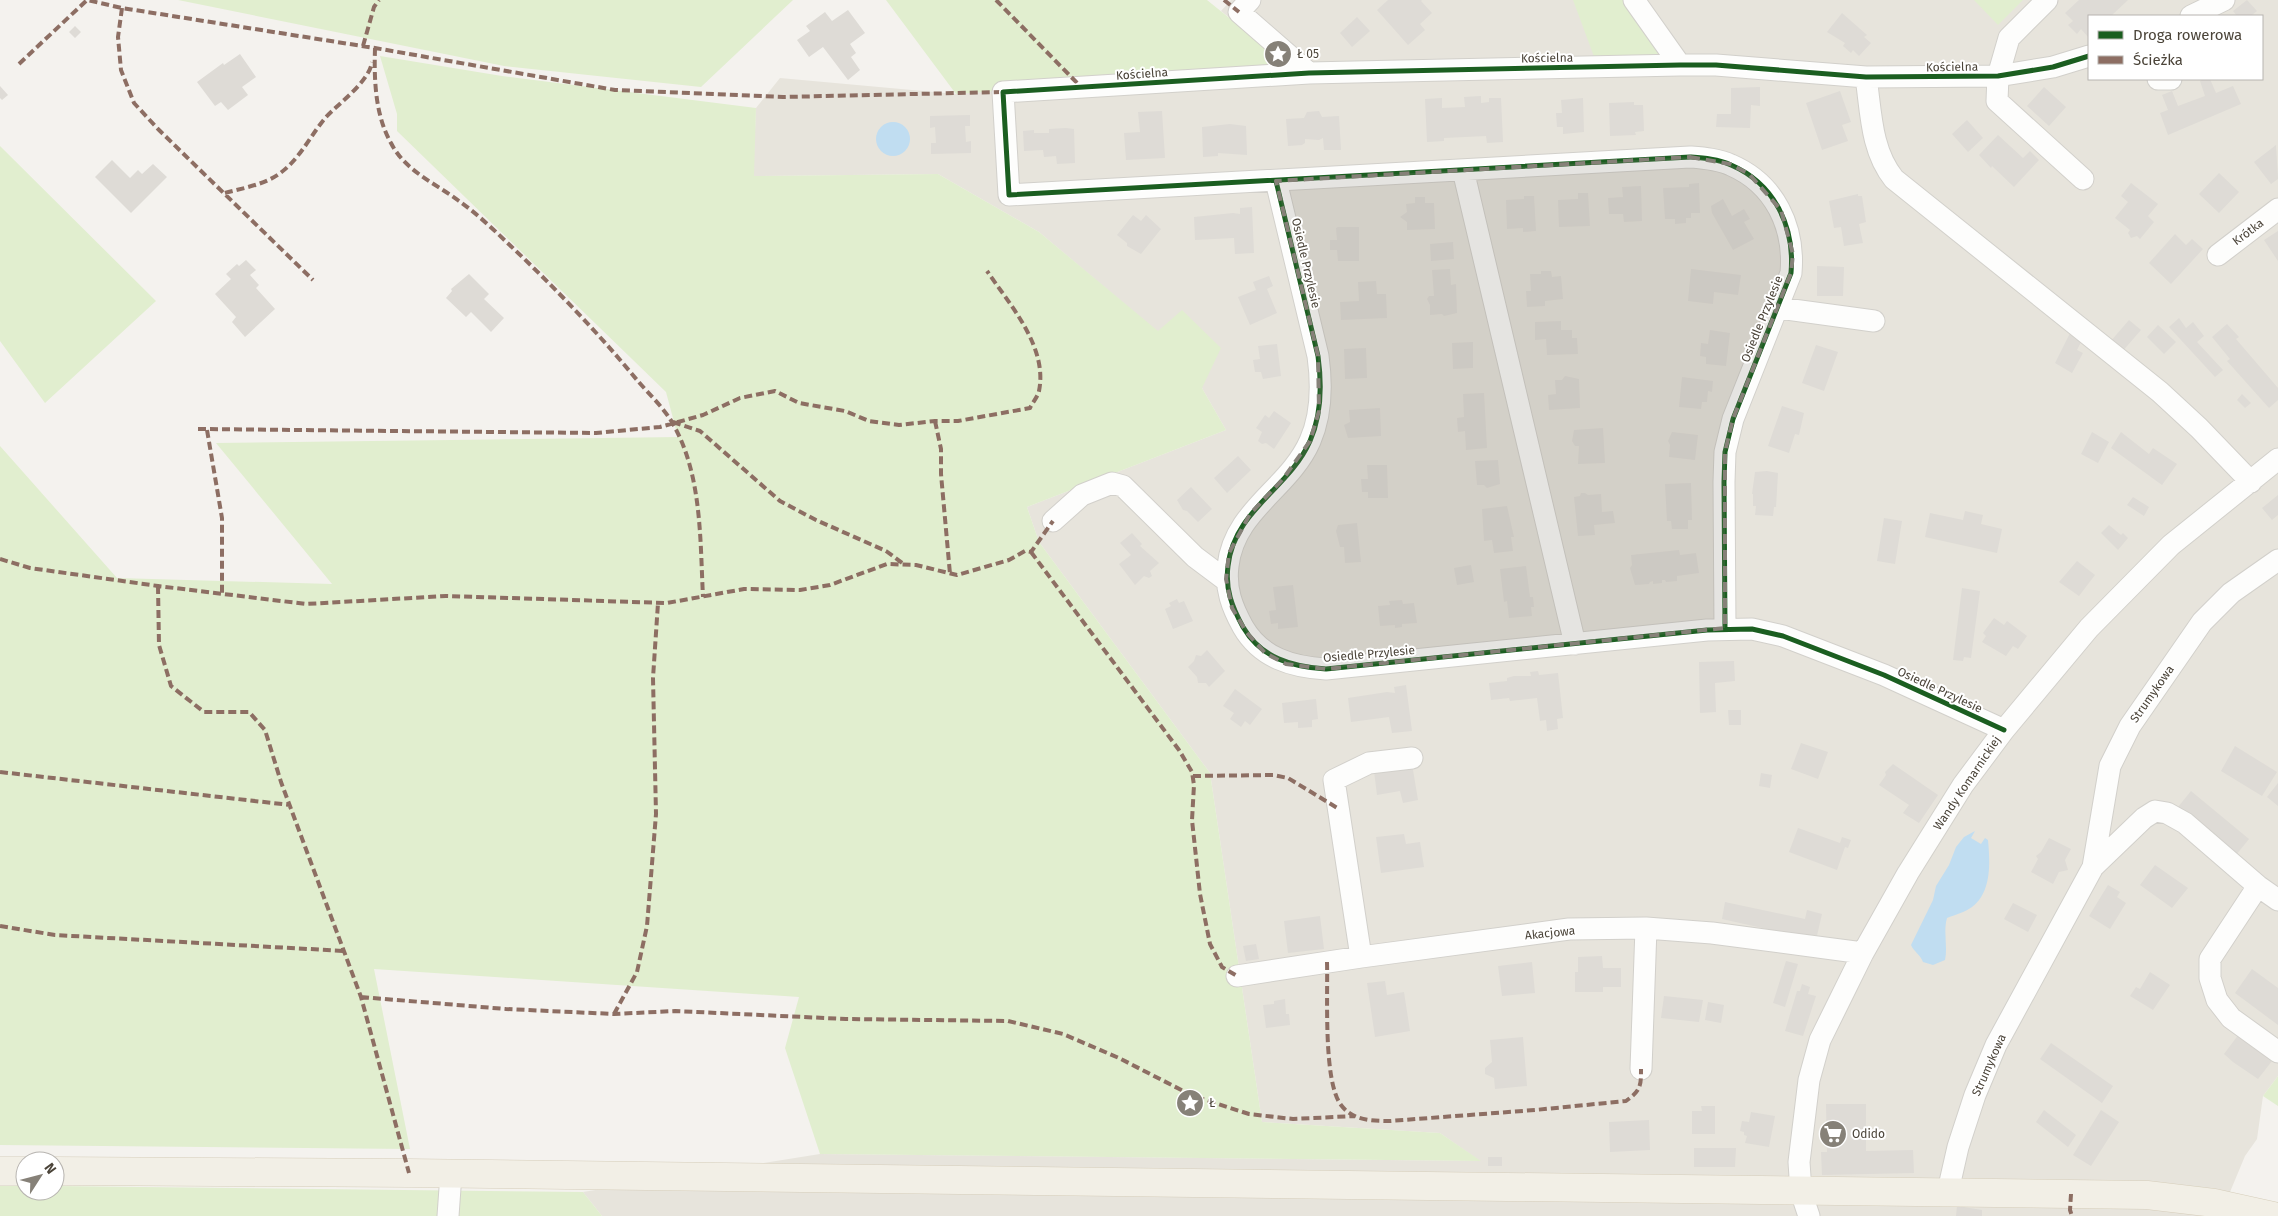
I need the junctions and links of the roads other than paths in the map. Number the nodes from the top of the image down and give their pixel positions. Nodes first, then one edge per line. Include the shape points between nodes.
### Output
1 (1250, 0) edge
2 (1634, 0) edge
3 (2047, 0) edge
4 (2224, 0) edge
5 (2193, 15) edge
6 (2088, 56) edge
7 (1680, 65) junction
8 (1309, 73) junction
9 (1998, 76) junction
10 (1866, 77) junction
11 (1003, 92) joint
12 (1463, 170) junction
13 (2083, 179) dead end
14 (1276, 181) junction
15 (2278, 209) edge
16 (2218, 254) dead end
17 (1778, 308) junction
18 (1874, 321) dead end
19 (2278, 459) edge
20 (2251, 482) junction
21 (1053, 521) dead end
22 (2278, 560) edge
23 (1227, 581) junction
24 (1725, 628) junction
25 (1575, 644) junction
26 (2004, 730) junction
27 (1412, 758) dead end
28 (2093, 867) junction
29 (2258, 886) junction
30 (2278, 900) edge
31 (1646, 928) junction
32 (1863, 953) junction
33 (1361, 957) junction
34 (1237, 976) dead end
35 (2278, 1052) edge
36 (1641, 1069) dead end
37 (0, 1171) edge
38 (15, 1171) edge
39 (65, 1171) edge
40 (450, 1174) junction
41 (1948, 1192) junction
42 (1805, 1204) edge
43 (448, 1216) edge
44 (2273, 1216) edge

1 - 8 street via 1239,12
2 - 7 street
3 - 9 street via 2009,38
4 - 5 street
6 - 9 street, Kościelna via 2053,67
7 - 8 street, Kościelna
7 - 10 street, Kościelna
8 - 11 street, Kościelna
9 - 10 street, Kościelna
9 - 13 street via 1997,101
10 - 20 street via 1878,152 1894,179 2160,392
11 - 14 street, Osiedle Przylesie via 1009,195
12 - 14 street, Osiedle Przylesie
12 - 17 street, Osiedle Przylesie via 1690,157 1730,164 1749,174 1766,189 1781,210 1789,230 1793,254 1791,273
12 - 25 street
14 - 23 street, Osiedle Przylesie via 1318,356 1322,385 1319,411 1310,441 1300,459 1236,534 1229,554
15 - 16 street, Krótka
17 - 18 street, Osiedle Przylesie
17 - 24 street, Osiedle Przylesie via 1733,419 1725,452
19 - 20 street, Wandy Komarnickiej
20 - 26 street, Wandy Komarnickiej via 2158,558 2089,628
21 - 23 street via 1082,495 1112,483 1123,486 1195,557
22 - 28 street, Strumykowa via 2231,594 2202,622 2130,726 2110,766
23 - 25 street, Osiedle Przylesie via 1232,608 1247,633 1265,653 1286,664 1307,668 1326,669
24 - 25 street, Osiedle Przylesie
24 - 26 street, Osiedle Przylesie via 1752,629 1783,636 1884,675
26 - 32 street, Wandy Komarnickiej via 1963,785
27 - 33 street via 1369,763 1334,780
28 - 29 street, Strumykowa via 2155,811 2185,823
28 - 41 street, Strumykowa via 1996,1045 1958,1147
29 - 30 street, Strumykowa
29 - 35 street via 2210,959 2210,978 2217,1000 2231,1018
31 - 32 street, Akacjowa via 1712,933
31 - 33 street, Akacjowa via 1569,929
31 - 36 street
32 - 42 street, Wandy Komarnickiej via 1820,1040 1809,1080 1799,1162
33 - 34 street, Akacjowa
37 - 38 main road
39 - 40 main road
40 - 42 main road
40 - 43 street
41 - 42 main road
41 - 44 main road via 2147,1195 2214,1203

